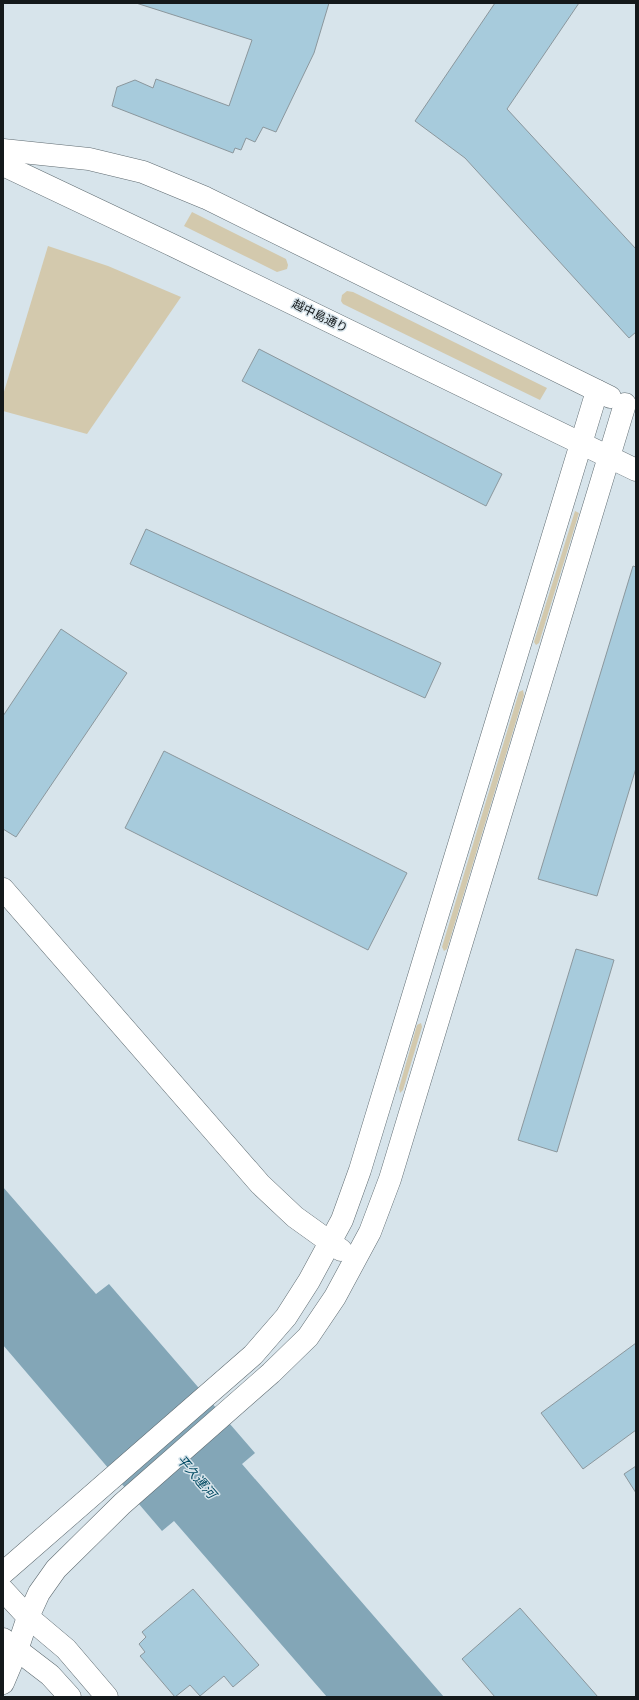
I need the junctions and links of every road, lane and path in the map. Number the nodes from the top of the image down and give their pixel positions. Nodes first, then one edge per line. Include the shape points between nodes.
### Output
1 (3, 150) edge
2 (3, 165) edge
3 (597, 391) junction
4 (631, 406) edge
5 (581, 443) junction
6 (609, 457) junction
7 (636, 470) edge
8 (3, 889) edge
9 (330, 1242) junction
10 (355, 1261) junction
11 (3, 1573) edge
12 (3, 1590) edge
13 (28, 1617) junction
14 (10, 1644) edge
15 (3, 1684) edge
16 (70, 1697) edge
17 (107, 1697) edge

1 - 3 street via 89,159 143,172 206,198
2 - 5 street, 越中島通り
3 - 4 street
3 - 5 street
4 - 6 street
5 - 6 street, 越中島通り
5 - 9 street via 360,1170 342,1220
6 - 7 street, 越中島通り
6 - 10 street via 390,1179 370,1232
8 - 9 street via 260,1184 295,1217
9 - 10 street
9 - 11 street via 286,1318 253,1355
10 - 13 street via 308,1337 271,1373 122,1504 56,1569 39,1593
12 - 13 street
13 - 14 street
13 - 17 street via 66,1650
14 - 15 street
14 - 16 street via 50,1675

